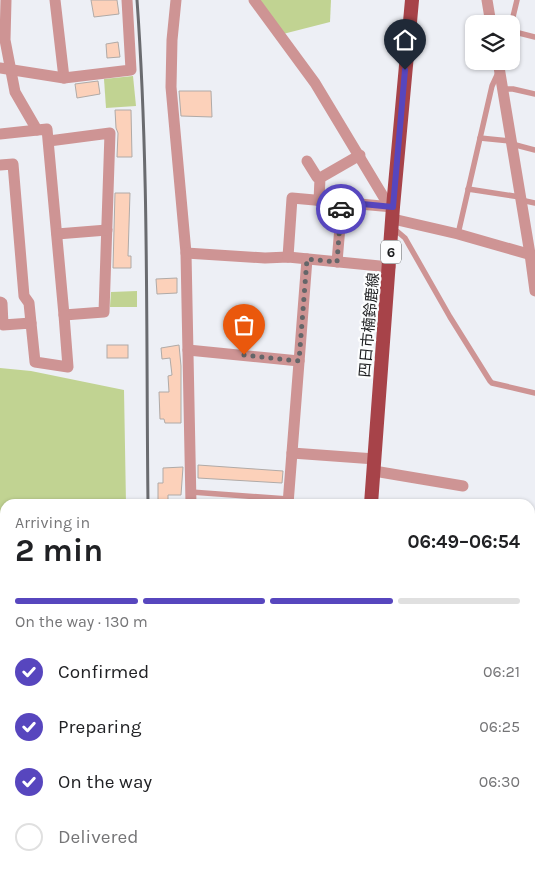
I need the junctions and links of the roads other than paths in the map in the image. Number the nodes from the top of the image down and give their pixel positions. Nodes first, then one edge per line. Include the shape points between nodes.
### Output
1 (6, 0) edge
2 (55, 0) edge
3 (127, 0) edge
4 (176, 0) edge
5 (254, 0) edge
6 (412, 0) edge
7 (487, 0) edge
8 (517, 0) edge
9 (490, 15) edge
10 (513, 15) edge
11 (520, 33) edge
12 (535, 36) edge
13 (2, 40) edge
14 (5, 68) edge
15 (498, 70) edge
16 (501, 70) edge
17 (64, 78) junction
18 (503, 90) junction
19 (535, 94) edge
20 (37, 130) junction
21 (0, 134) edge
22 (480, 138) junction
23 (49, 141) junction
24 (511, 142) junction
25 (535, 150) edge
26 (360, 156) junction
27 (307, 161) dead end
28 (0, 165) edge
29 (320, 178) junction
30 (468, 189) junction
31 (521, 198) junction
32 (319, 200) junction
33 (342, 202) junction
34 (535, 204) edge
35 (392, 215) junction
36 (107, 230) junction
37 (57, 234) junction
38 (458, 234) junction
39 (186, 253) junction
40 (533, 255) edge
41 (288, 258) junction
42 (307, 259) junction
43 (337, 262) junction
44 (390, 267) junction
45 (535, 291) edge
46 (0, 302) edge
47 (64, 315) junction
48 (31, 323) junction
49 (188, 350) junction
50 (299, 361) junction
51 (535, 393) edge
52 (292, 454) junction
53 (374, 465) junction
54 (463, 486) dead end
55 (191, 492) junction
56 (191, 499) edge
57 (266, 499) edge
58 (288, 499) edge
59 (371, 499) edge

1 - 13 street
2 - 17 street
3 - 17 street via 131,70
4 - 39 street via 171,87
5 - 26 street via 315,83
6 - 35 main road, 四日市楠鈴鹿線 / 6
7 - 9 street
8 - 10 lane
11 - 12 lane
13 - 14 street
14 - 17 street
14 - 20 street via 14,92
15 - 22 lane
16 - 18 street
18 - 19 lane
18 - 24 street
20 - 21 street
20 - 23 street via 47,129
22 - 24 lane
22 - 30 lane
23 - 36 street via 110,133
23 - 37 street
24 - 25 lane
24 - 31 street
26 - 29 street
26 - 35 street
27 - 29 street
28 - 48 street via 13,164 24,296 29,303
29 - 32 street
30 - 31 lane
30 - 38 lane
31 - 34 lane
31 - 40 street
32 - 33 street
32 - 41 street via 292,198
33 - 35 street
33 - 43 street
35 - 38 street
35 - 44 main road, 四日市楠鈴鹿線 / 6
35 - 51 lane via 490,381
36 - 37 street
36 - 47 street via 104,312
37 - 47 street
38 - 40 street
39 - 41 street
39 - 49 street
40 - 45 street
41 - 42 street
42 - 43 street
42 - 50 street
43 - 44 street
44 - 53 main road, 四日市楠鈴鹿線 / 6
46 - 48 street via 3,326
47 - 48 street via 68,367 35,362
49 - 50 street
49 - 55 street
50 - 52 street
52 - 53 street
52 - 58 street
53 - 54 street
53 - 59 main road, 四日市楠鈴鹿線 / 6
55 - 56 street
55 - 57 lane

